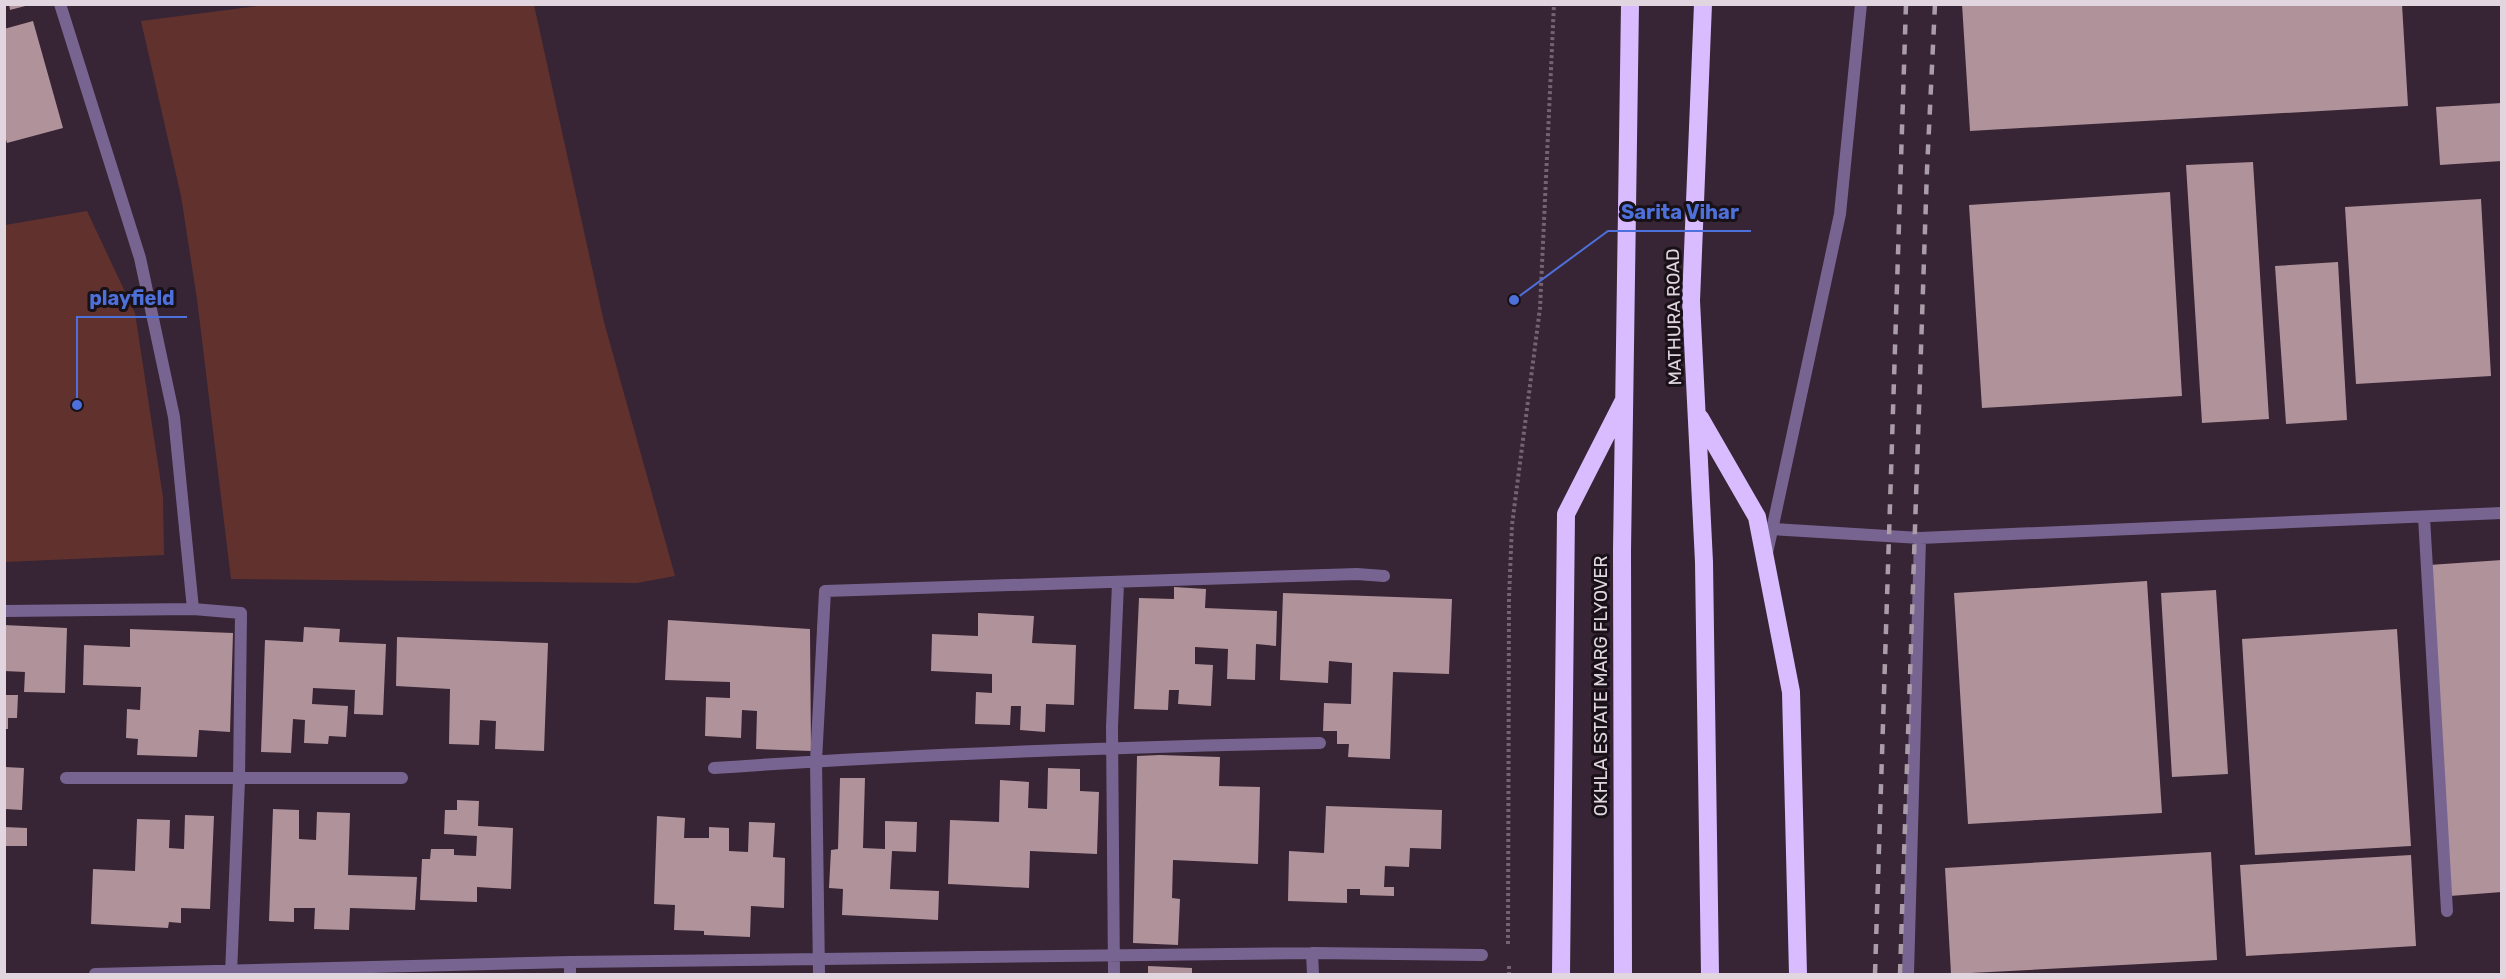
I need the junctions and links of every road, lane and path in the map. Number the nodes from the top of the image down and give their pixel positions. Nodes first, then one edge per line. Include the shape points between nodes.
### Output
1 (60, 4) edge
2 (1554, 4) edge
3 (1630, 4) edge
4 (1703, 4) edge
5 (1861, 4) edge
6 (1625, 398) junction
7 (1698, 414) junction
8 (2502, 513) edge
9 (2424, 517) junction
10 (1772, 529) junction
11 (1920, 538) junction
12 (1765, 560) junction
13 (1384, 576) dead end
14 (1118, 583) junction
15 (193, 609) junction
16 (4, 611) edge
17 (1320, 743) dead end
18 (1113, 747) junction
19 (816, 761) junction
20 (714, 768) dead end
21 (66, 778) dead end
22 (402, 778) dead end
23 (239, 780) junction
24 (2447, 911) dead end
25 (1312, 953) junction
26 (1508, 953) dead end
27 (1482, 955) dead end
28 (1113, 956) junction
29 (819, 959) junction
30 (570, 968) edge
31 (231, 972) edge
32 (95, 975) edge
33 (819, 975) edge
34 (1114, 975) edge
35 (1312, 975) edge
36 (1561, 975) edge
37 (1623, 975) edge
38 (1710, 975) edge
39 (1798, 975) edge
40 (1908, 975) edge

1 - 15 street via 140,258 174,417
2 - 26 path via 1540,308 1512,525
3 - 6 highway
4 - 7 highway, MATHURA ROAD via 1691,301
5 - 10 street via 1840,214
6 - 36 highway via 1566,514
6 - 37 highway, OKHLA ESTATE MARG FLYOVER
7 - 12 highway via 1757,517
7 - 38 highway
8 - 9 street
9 - 11 street
9 - 24 street
10 - 11 street
10 - 12 street
11 - 40 street
12 - 39 highway via 1791,692
13 - 14 street
14 - 18 street
14 - 19 street via 825,591
15 - 16 street
15 - 23 street via 241,613
17 - 18 street
18 - 19 street
18 - 28 street
19 - 20 street
19 - 29 street
21 - 23 street
22 - 23 street
23 - 31 street
25 - 27 street
25 - 28 street
25 - 35 street
28 - 29 street
28 - 34 street
29 - 30 street
29 - 33 street
30 - 31 street
31 - 32 street

